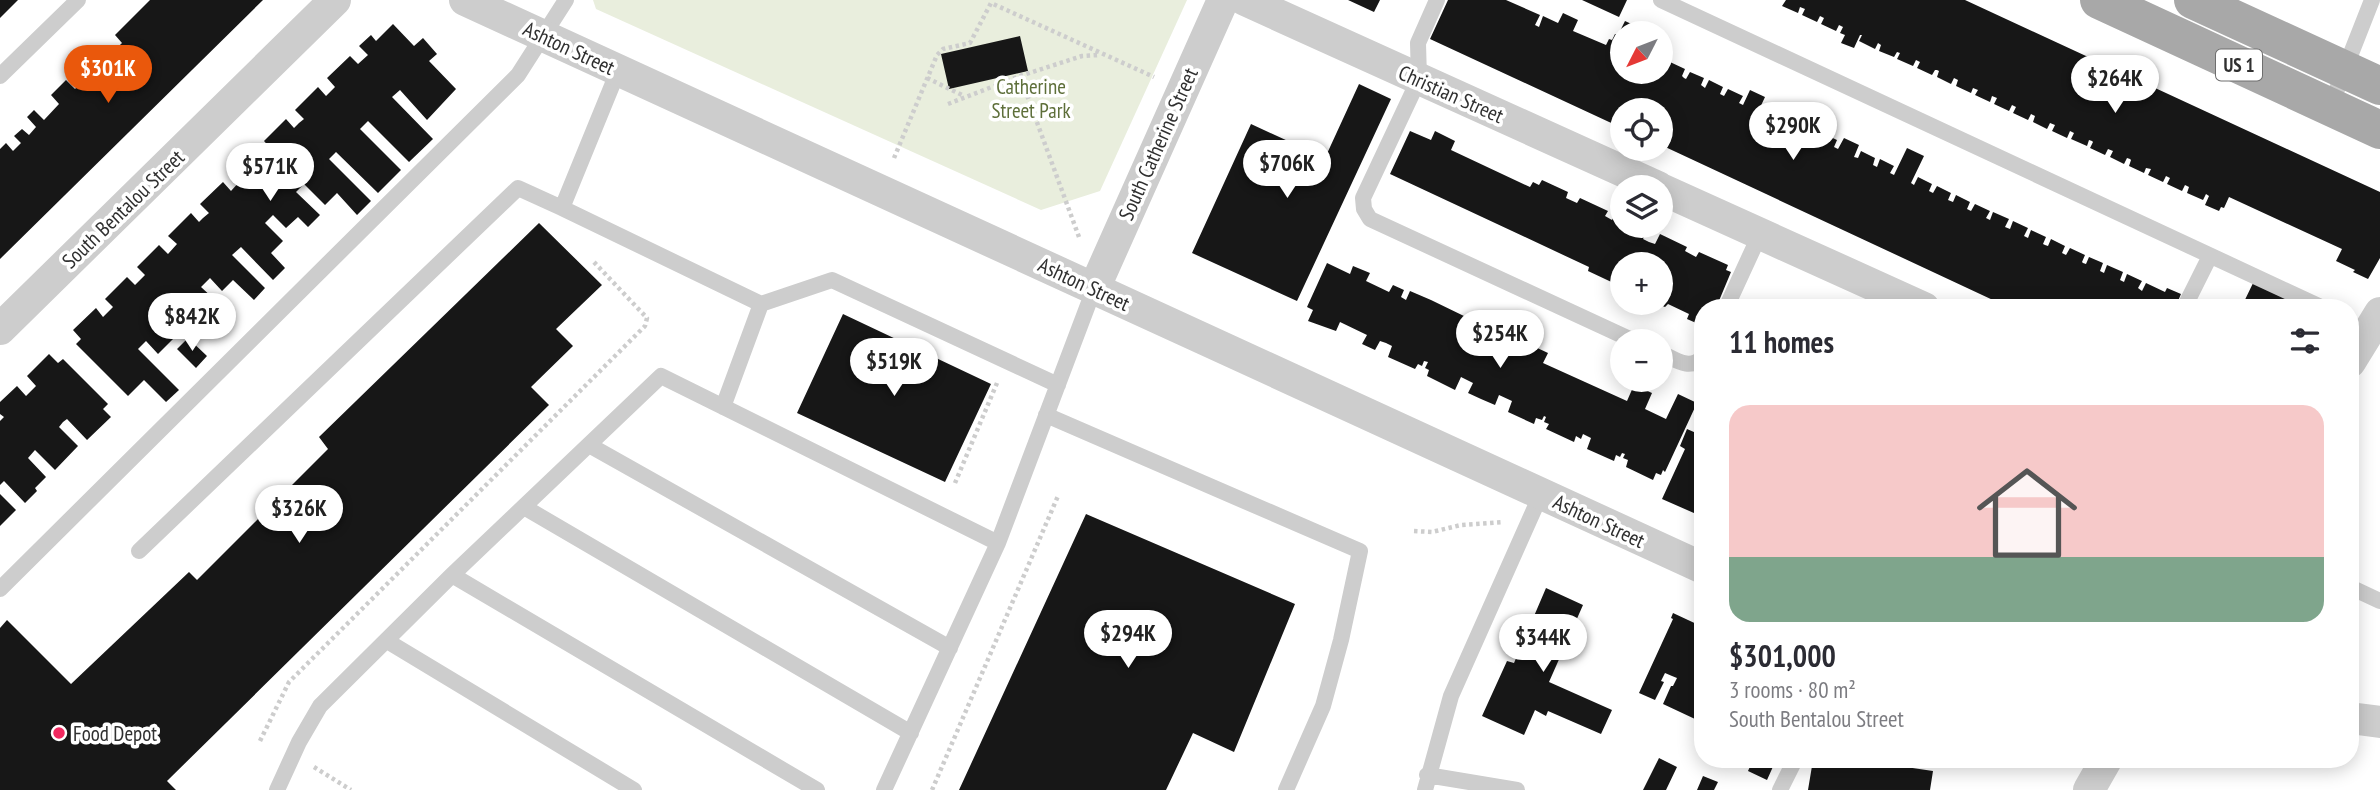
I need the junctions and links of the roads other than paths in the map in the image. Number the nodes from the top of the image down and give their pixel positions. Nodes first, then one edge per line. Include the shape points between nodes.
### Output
1 (78, 0) edge
2 (335, 0) edge
3 (465, 0) edge
4 (566, 0) edge
5 (1223, 0) edge
6 (1245, 0) edge
7 (1437, 0) edge
8 (1661, 0) edge
9 (2099, 0) edge
10 (2193, 0) edge
11 (2372, 0) edge
12 (544, 36) junction
13 (618, 71) junction
14 (2345, 71) junction
15 (0, 76) edge
16 (1419, 79) junction
17 (2380, 86) edge
18 (2330, 107) junction
19 (2380, 130) edge
20 (1630, 175) edge
21 (1673, 194) edge
22 (562, 208) junction
23 (1760, 234) junction
24 (2210, 256) junction
25 (1094, 289) junction
26 (1730, 299) edge
27 (1904, 299) edge
28 (2189, 299) edge
29 (2303, 299) edge
30 (761, 304) junction
31 (2370, 322) edge
32 (0, 329) edge
33 (1610, 330) edge
34 (2359, 344) edge
35 (1673, 359) edge
36 (1694, 363) edge
37 (1058, 384) junction
38 (723, 407) junction
39 (1046, 415) junction
40 (589, 445) junction
41 (1541, 494) junction
42 (524, 507) junction
43 (998, 543) junction
44 (139, 551) dead end
45 (1694, 564) edge
46 (452, 575) junction
47 (0, 589) edge
48 (2359, 591) edge
49 (2380, 601) edge
50 (387, 640) junction
51 (950, 648) junction
52 (2359, 719) edge
53 (2380, 722) edge
54 (911, 733) junction
55 (1791, 768) edge
56 (2101, 768) edge
57 (1426, 783) edge
58 (277, 790) edge
59 (634, 790) edge
60 (817, 790) edge
61 (884, 790) edge
62 (1286, 790) edge
63 (1517, 790) edge
64 (1780, 790) edge
65 (2088, 790) edge

1 - 15 lane
2 - 32 street, South Bentalou Street
3 - 12 street, Ashton Street
4 - 12 lane
5 - 25 street, South Catherine Street
6 - 16 street, Christian Street
7 - 16 lane via 1418,43
8 - 24 lane
9 - 18 main road, US 1
10 - 14 main road, US 1
11 - 14 lane
12 - 13 street, Ashton Street
12 - 47 lane via 518,75
13 - 22 lane
13 - 25 street, Ashton Street
14 - 17 main road, US 1
14 - 18 lane
16 - 20 street, Christian Street
16 - 33 lane via 1363,198 1370,219
18 - 19 main road, US 1
21 - 23 street, Christian Street
22 - 30 lane
22 - 44 lane via 518,188
23 - 26 lane
23 - 27 street, Christian Street
24 - 28 lane
24 - 29 lane
25 - 37 lane
25 - 41 street, Ashton Street
30 - 37 lane via 832,280
30 - 38 lane
31 - 34 street
35 - 36 lane
37 - 39 lane
38 - 40 lane via 661,376
38 - 43 lane
39 - 43 lane
39 - 62 lane via 1360,551 1323,706
40 - 42 lane
40 - 51 lane
41 - 45 street, Ashton Street
41 - 57 lane via 1451,696
42 - 46 lane
42 - 54 lane
43 - 51 lane
46 - 50 lane
46 - 60 lane
48 - 49 lane
50 - 58 lane via 320,706
50 - 59 lane
51 - 54 lane
52 - 53 street
54 - 61 lane
55 - 64 lane
56 - 65 street
57 - 63 lane

